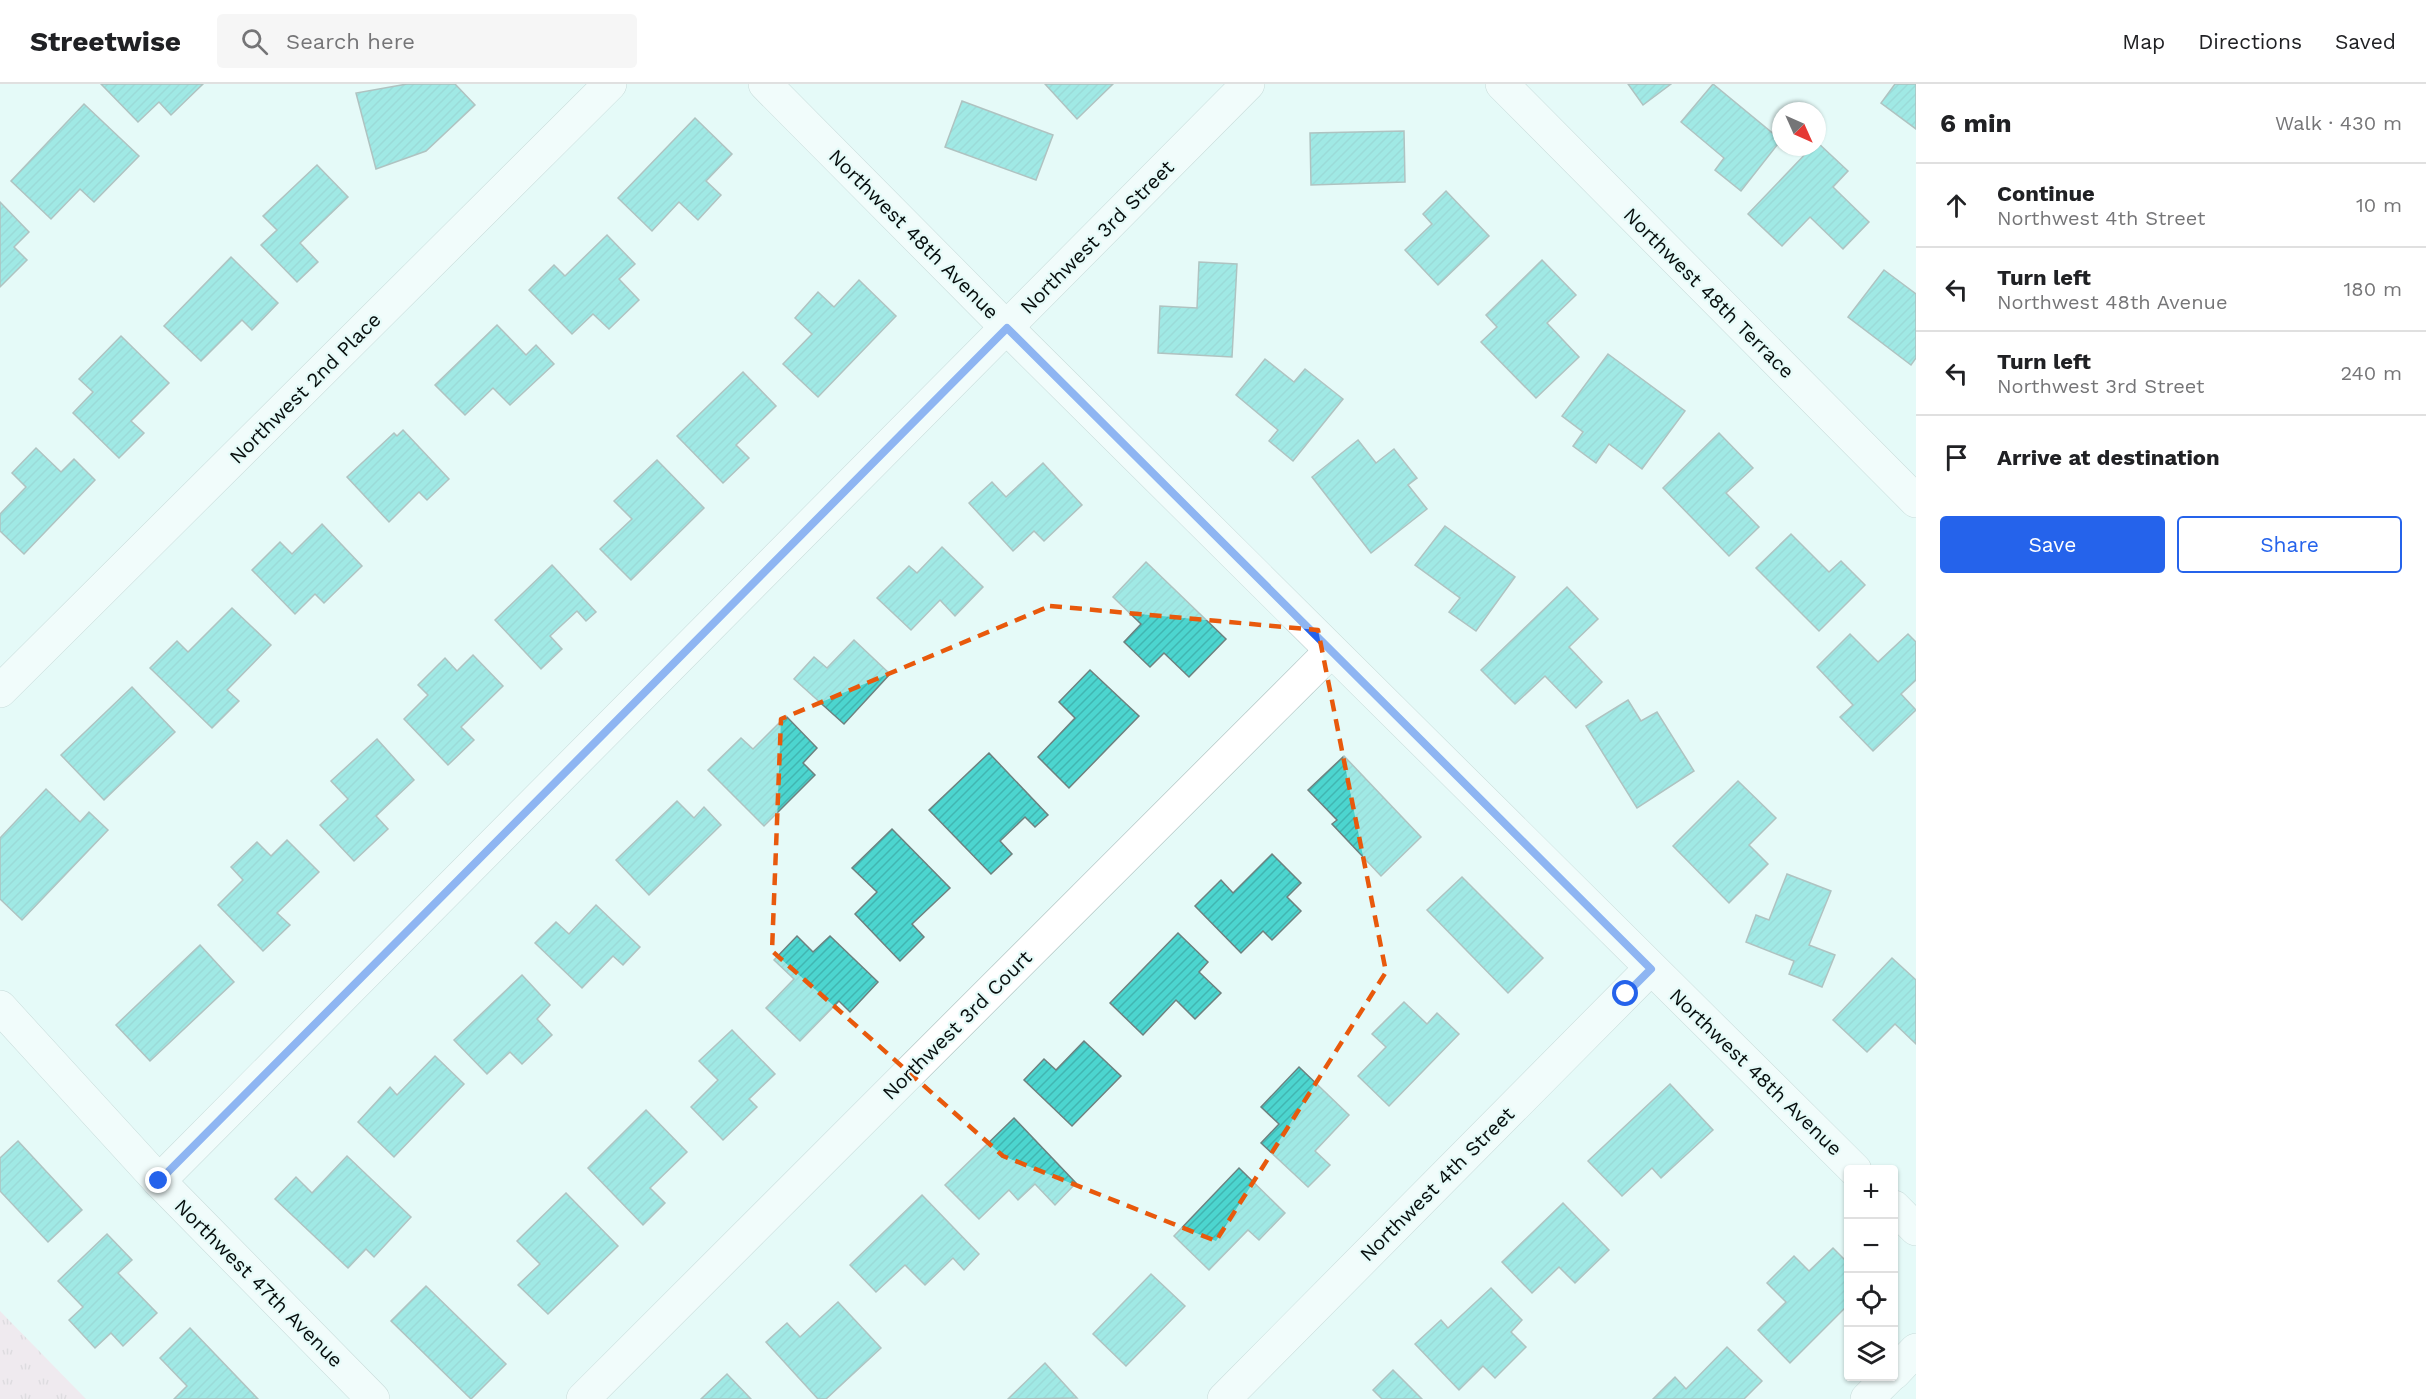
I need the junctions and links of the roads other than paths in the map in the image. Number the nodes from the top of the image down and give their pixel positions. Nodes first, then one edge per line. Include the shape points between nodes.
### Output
1 (610, 84) edge
2 (765, 84) edge
3 (1248, 84) edge
4 (1502, 84) edge
5 (1007, 328) junction
6 (1916, 501) edge
7 (1331, 651) junction
8 (0, 691) edge
9 (1651, 969) junction
10 (0, 1008) edge
11 (1850, 1165) edge
12 (159, 1181) junction
13 (1898, 1212) edge
14 (1916, 1229) edge
15 (1916, 1350) edge
16 (1898, 1368) edge
17 (1886, 1381) edge
18 (374, 1399) edge
19 (583, 1399) edge
20 (1224, 1399) edge
21 (1867, 1399) edge

1 - 8 street, Northwest 2nd Place
2 - 5 street, Northwest 48th Avenue
3 - 5 street, Northwest 3rd Street
4 - 6 street, Northwest 48th Terrace
5 - 7 street, Northwest 48th Avenue
5 - 12 street, Northwest 3rd Street
7 - 9 street, Northwest 48th Avenue
7 - 19 street, Northwest 3rd Court
9 - 11 street, Northwest 48th Avenue
9 - 20 street, Northwest 4th Street
10 - 12 street, Northwest 47th Avenue
12 - 18 street, Northwest 47th Avenue
13 - 14 street
15 - 16 street
17 - 21 street

